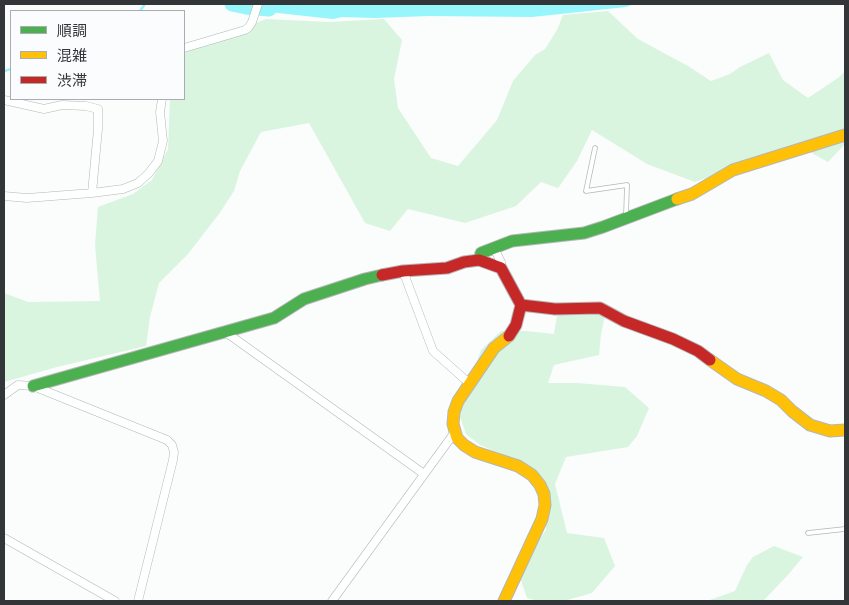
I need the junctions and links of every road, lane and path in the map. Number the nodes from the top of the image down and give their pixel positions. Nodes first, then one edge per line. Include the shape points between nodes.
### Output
1 (258, 4) edge
2 (185, 48) edge
3 (4, 100) edge
4 (162, 100) edge
5 (845, 135) edge
6 (595, 148) dead end
7 (92, 193) junction
8 (4, 196) edge
9 (626, 218) junction
10 (494, 248) junction
11 (479, 260) junction
12 (502, 268) junction
13 (403, 271) junction
14 (521, 305) junction
15 (224, 331) junction
16 (470, 384) junction
17 (33, 386) junction
18 (4, 395) edge
19 (845, 430) edge
20 (455, 432) junction
21 (424, 474) junction
22 (845, 529) edge
23 (808, 533) dead end
24 (4, 538) edge
25 (115, 601) edge
26 (138, 601) edge
27 (332, 601) edge
28 (504, 601) edge

1 - 2 street via 252,22 245,30
3 - 7 street via 44,108 62,105 98,109
4 - 7 street via 163,142 158,161 149,173 138,183 123,189
5 - 9 street via 733,170 692,194
6 - 9 lane via 586,191 626,185
7 - 8 street via 26,198
9 - 10 street via 584,233 522,239
10 - 11 street via 481,253
10 - 12 street
11 - 12 street
11 - 13 street via 448,268
12 - 14 street
13 - 15 street via 365,279 304,299 274,318
13 - 16 street via 433,350
14 - 16 street via 516,325 508,338 494,348
14 - 19 street via 555,309 600,308 698,351 737,379 781,400 810,425 830,431
15 - 17 street
15 - 21 street
16 - 20 street via 454,412
17 - 18 street via 18,385
17 - 26 street via 172,445 173,460
20 - 21 street
20 - 28 street via 457,438 475,452 518,466 532,475 544,494 542,519
21 - 27 street
22 - 23 lane
24 - 25 street

